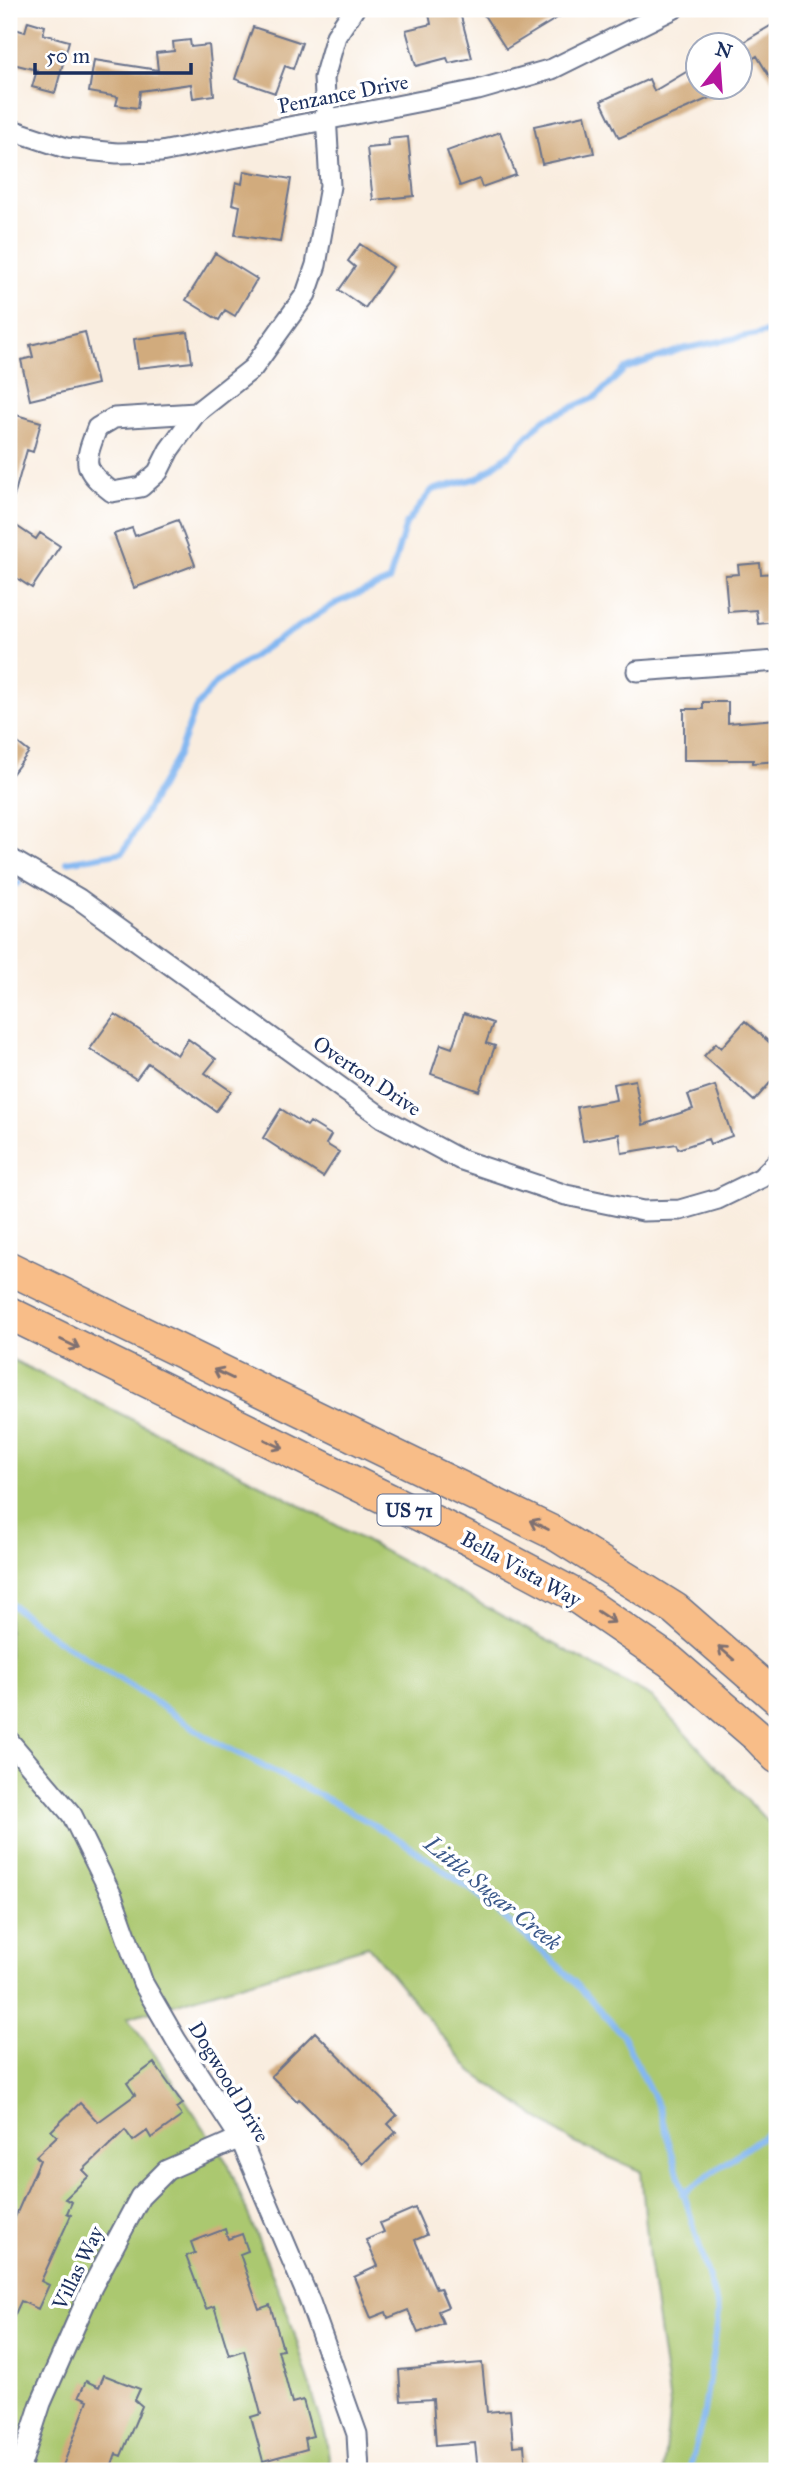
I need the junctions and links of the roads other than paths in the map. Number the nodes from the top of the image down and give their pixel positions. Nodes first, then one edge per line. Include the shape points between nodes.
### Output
1 (354, 9) edge
2 (673, 9) edge
3 (326, 121) junction
4 (9, 129) edge
5 (196, 413) junction
6 (777, 661) edge
7 (637, 671) dead end
8 (9, 858) edge
9 (777, 1162) edge
10 (9, 1268) edge
11 (9, 1314) edge
12 (777, 1698) edge
13 (9, 1741) edge
14 (777, 1757) edge
15 (240, 2138) junction
16 (19, 2471) edge
17 (359, 2471) edge

1 - 3 street via 336,36 324,78
2 - 3 street, Penzance Drive via 552,69 478,90
3 - 4 street, Penzance Drive via 161,152 128,153 66,148
3 - 5 street via 330,186 306,294 253,368
5 - 5 street via 114,418 97,428 87,464 92,476 112,492 141,487 158,472
6 - 7 street
8 - 9 street, Overton Drive via 79,899 383,1118 459,1159 566,1195 643,1211 680,1210 718,1199 761,1178
12 -> 10 main road, Bella Vista Way / US 71 via 675,1609 552,1532
11 -> 14 main road, Bella Vista Way / US 71 via 475,1542 571,1594 670,1661
13 - 15 street, Dogwood Drive via 72,1815 112,1896 143,1983
15 - 16 street, Villas Way via 167,2169 140,2197 92,2287 41,2403
15 - 17 street, Dogwood Drive via 310,2302 357,2434

